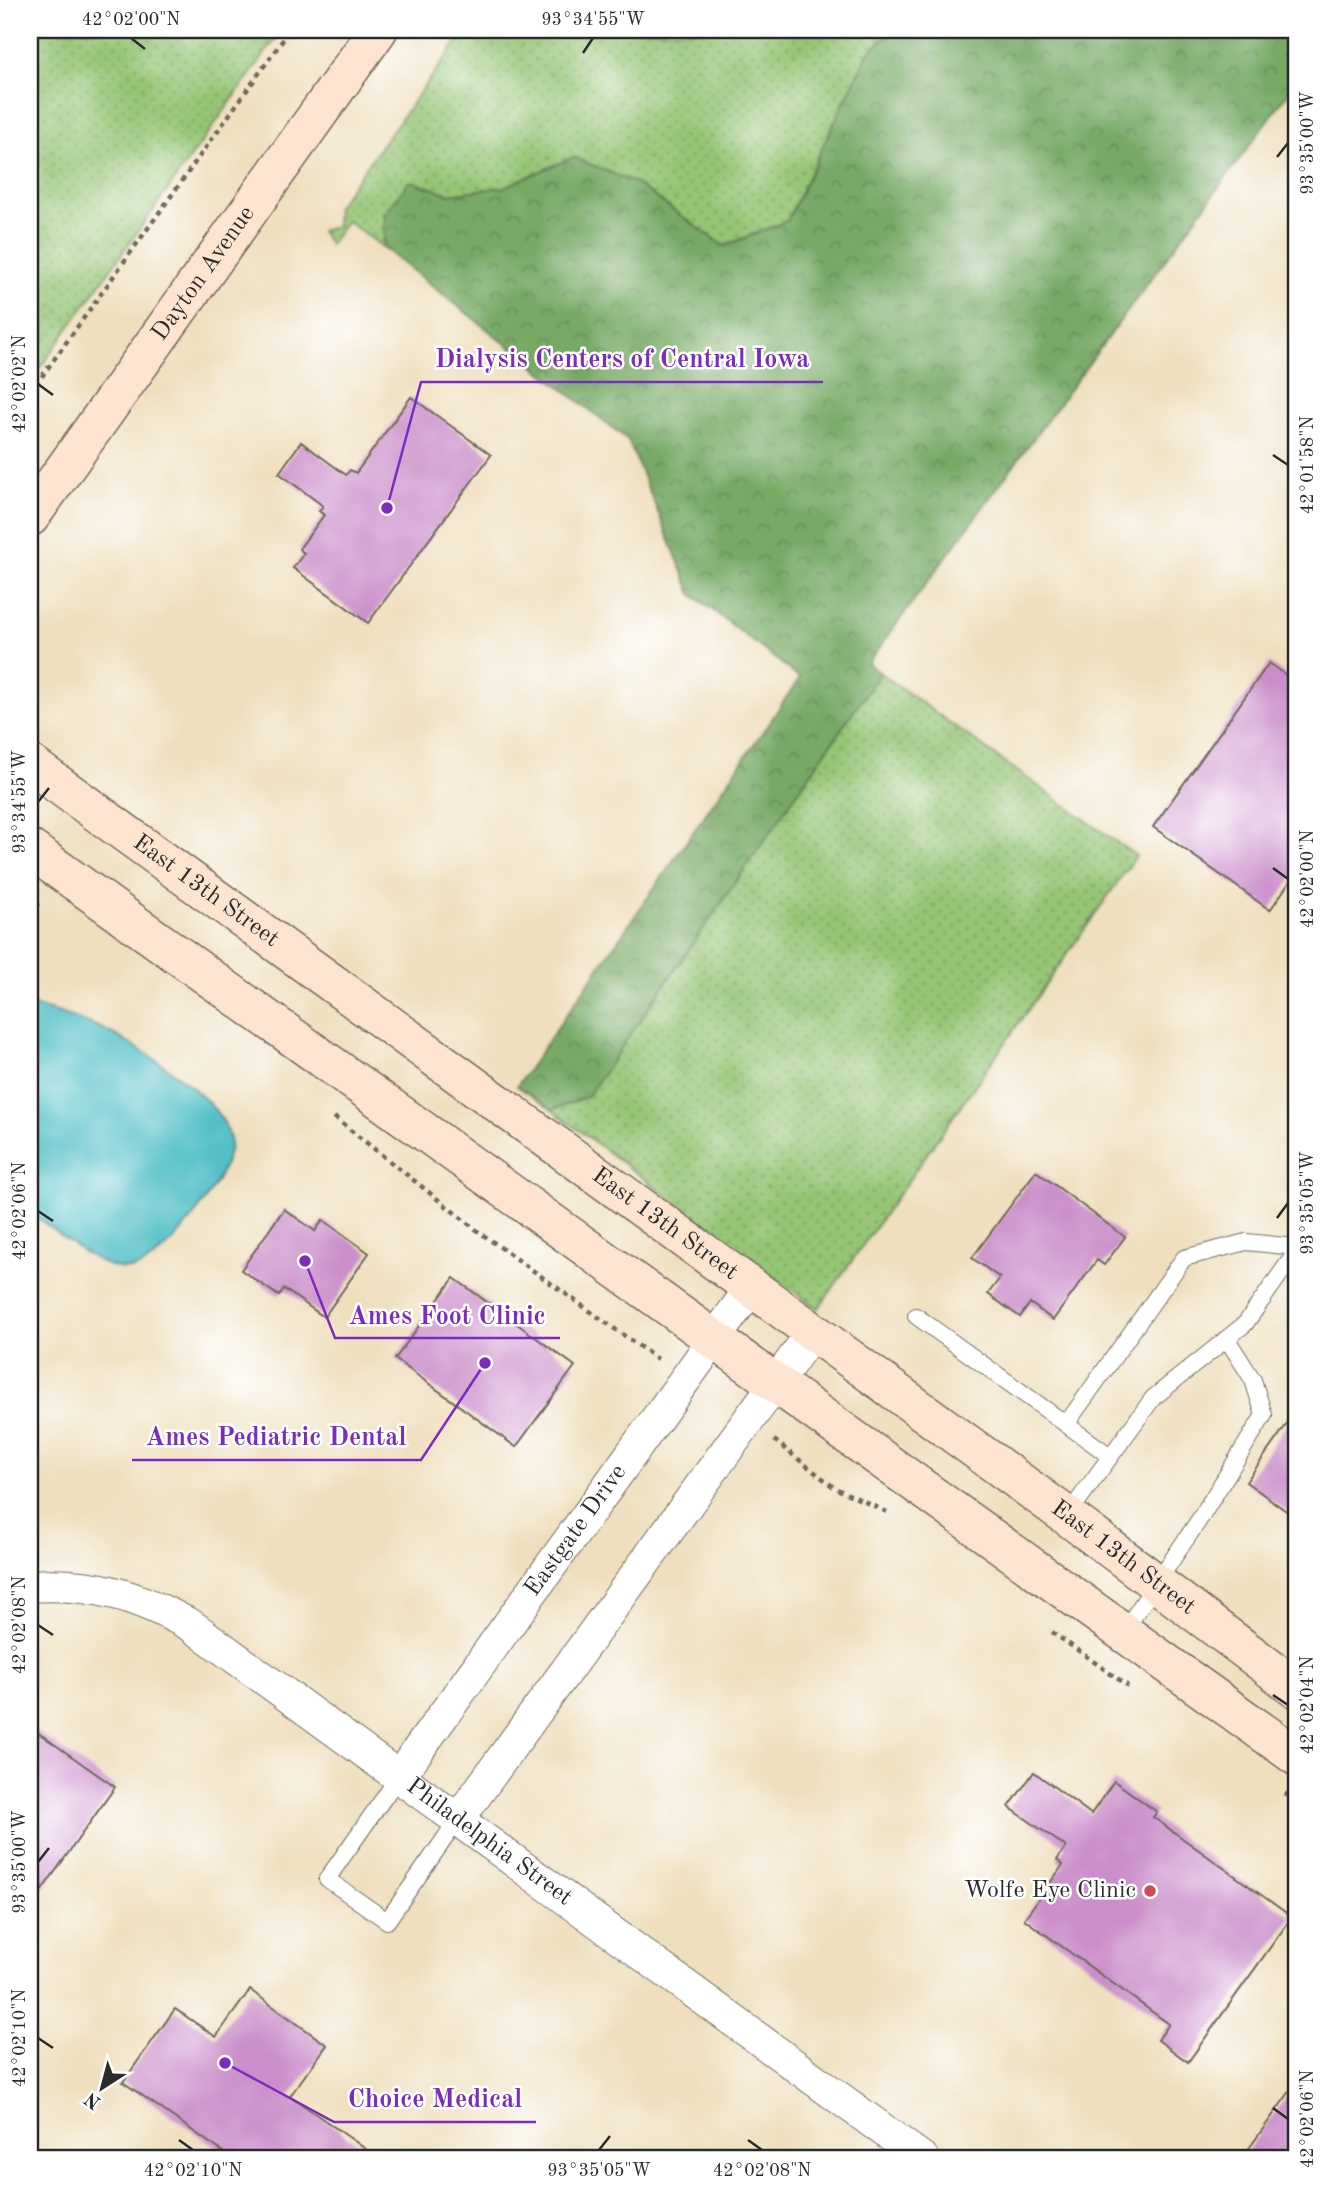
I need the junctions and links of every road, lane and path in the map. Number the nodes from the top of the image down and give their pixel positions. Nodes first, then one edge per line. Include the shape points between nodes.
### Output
1 (290, 30) edge
2 (378, 30) edge
3 (30, 393) edge
4 (30, 517) edge
5 (30, 764) edge
6 (30, 849) edge
7 (30, 900) edge
8 (52, 913) dead end
9 (329, 1114) dead end
10 (1296, 1250) edge
11 (751, 1287) junction
12 (916, 1316) dead end
13 (812, 1333) junction
14 (714, 1339) junction
15 (1227, 1339) junction
16 (635, 1344) dead end
17 (776, 1385) junction
18 (1067, 1423) junction
19 (788, 1450) dead end
20 (1110, 1456) junction
21 (1067, 1516) junction
22 (898, 1520) dead end
23 (1155, 1581) junction
24 (30, 1586) edge
25 (1044, 1626) dead end
26 (1124, 1631) junction
27 (1296, 1688) edge
28 (1135, 1690) dead end
29 (1285, 1770) edge
30 (400, 1775) junction
31 (1296, 1801) edge
32 (460, 1818) junction
33 (902, 2153) edge

1 - 3 path
2 - 4 main road, Dayton Avenue
5 - 11 main road, East 13th Street
6 - 14 main road
7 - 8 path
9 - 16 path via 479,1232
10 - 15 lane via 1245,1324
10 - 18 lane via 1246,1242 1184,1258
11 - 13 main road, East 13th Street
11 - 14 street, Eastgate Drive
12 - 18 lane
13 - 17 street
13 - 21 main road, East 13th Street
14 - 17 main road
14 - 30 street, Eastgate Drive
15 - 20 lane via 1153,1398
15 - 23 lane via 1252,1380 1264,1415
17 - 26 main road
17 - 32 street
18 - 20 lane
19 - 22 path via 835,1488
20 - 21 lane
21 - 23 main road, East 13th Street
23 - 26 lane
23 - 27 main road, East 13th Street
24 - 30 street, Philadelphia Street via 87,1586 147,1601 211,1639
25 - 28 path
26 - 29 main road
29 - 31 path
30 - 32 street, Philadelphia Street
30 - 32 lane via 327,1880 387,1920
32 - 33 street, Philadelphia Street

